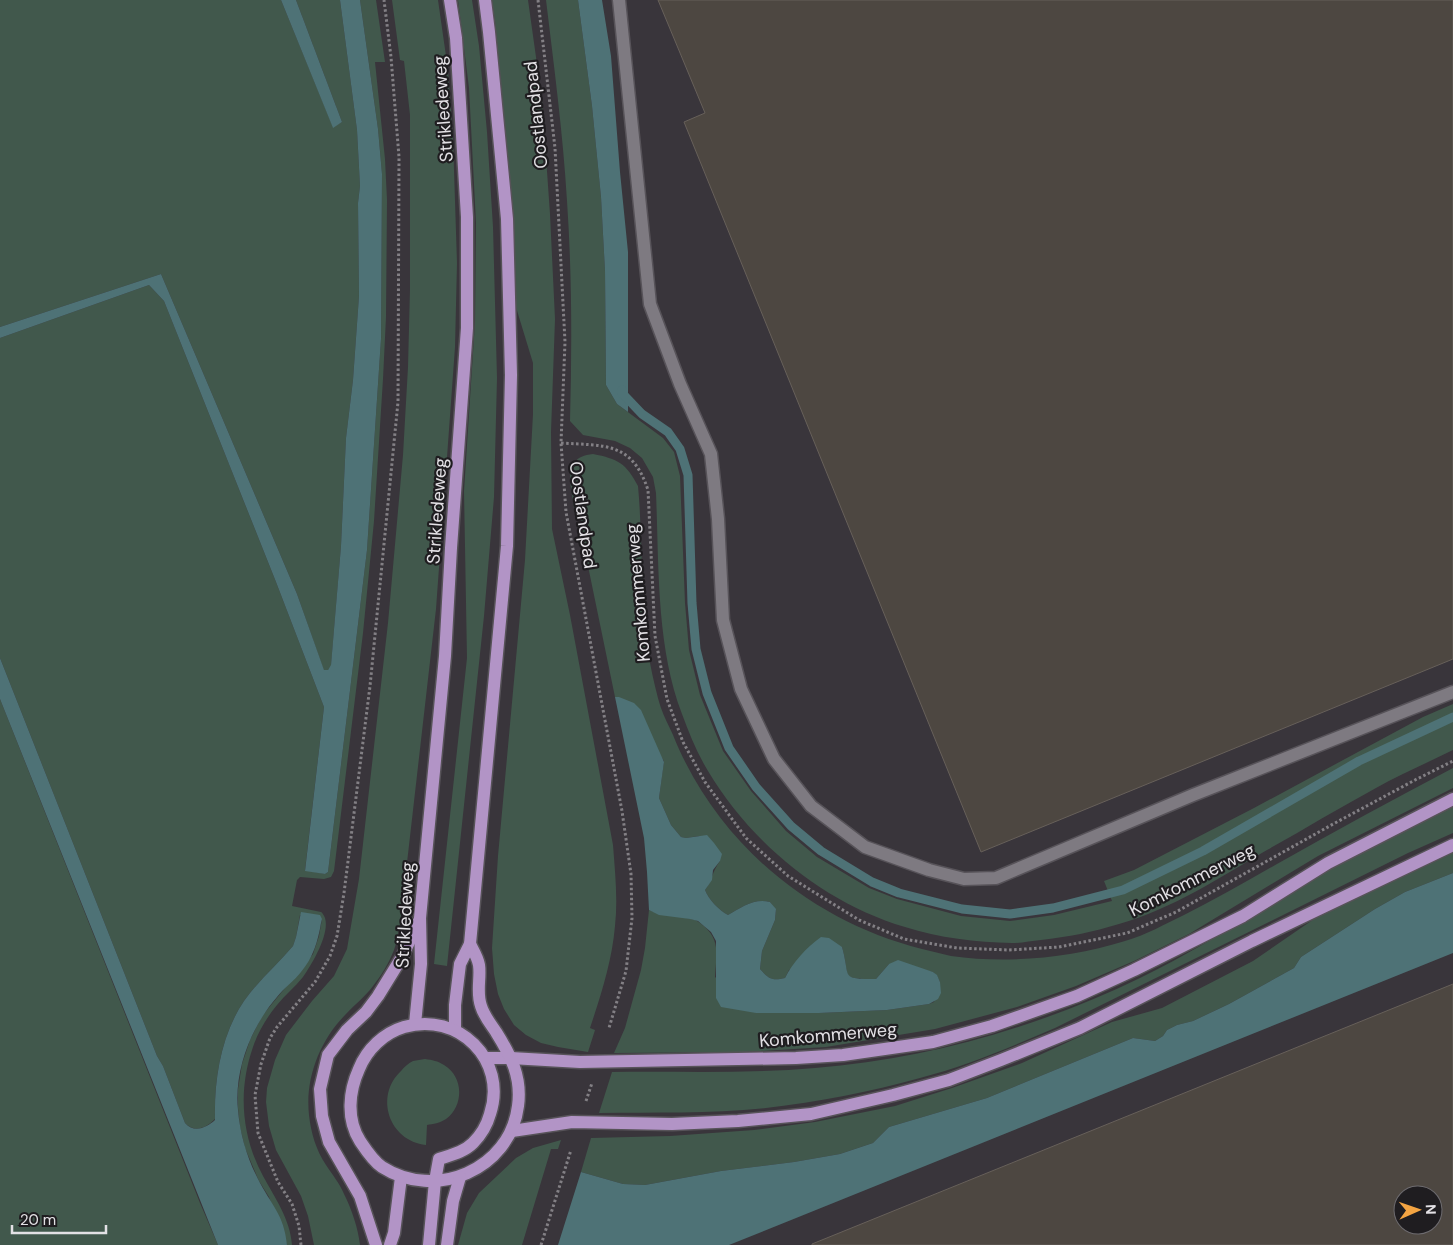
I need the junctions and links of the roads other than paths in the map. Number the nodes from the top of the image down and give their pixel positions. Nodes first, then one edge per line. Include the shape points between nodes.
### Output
1 (450, 0) edge
2 (485, 0) edge
3 (619, 0) edge
4 (1453, 692) edge
5 (1453, 799) edge
6 (1453, 845) edge
7 (420, 918) junction
8 (470, 944) junction
9 (415, 1024) junction
10 (455, 1030) junction
11 (485, 1058) junction
12 (511, 1058) junction
13 (512, 1131) junction
14 (402, 1177) junction
15 (460, 1177) junction
16 (435, 1182) junction
17 (376, 1245) edge
18 (390, 1245) edge
19 (429, 1245) edge
20 (447, 1245) edge

1 - 7 main road, Strikledeweg via 456,38 467,217 467,328 445,656
2 - 8 main road via 508,219 511,384 507,546
3 - 4 lane via 650,304 711,454 723,620 741,689 774,759 812,806 865,847 964,880 996,878 1193,795
5 - 12 main road, Komkommerweg via 1328,863 1242,916 1134,970 1077,996 984,1028 933,1042 796,1058 580,1062
6 - 13 main road via 1080,1028 948,1080 811,1114 672,1124 572,1122
7 - 9 main road, Strikledeweg via 421,964
7 - 17 main road via 402,957 378,996 328,1054 320,1090 329,1142 360,1196
8 - 10 main road via 460,964
8 - 12 main road via 479,965 480,1006
9 - 10 main road via 434,1024
9 - 14 main road via 393,1031 370,1050 352,1084 350,1102 358,1138 369,1154 381,1166
10 - 11 main road
11 - 12 main road, Komkommerweg
11 - 16 main road via 494,1088 487,1124 465,1149 439,1159
12 - 13 main road via 518,1076 519,1092
13 - 15 main road via 488,1161
14 - 16 main road
14 - 18 main road
15 - 16 main road
15 - 20 main road
16 - 19 main road

